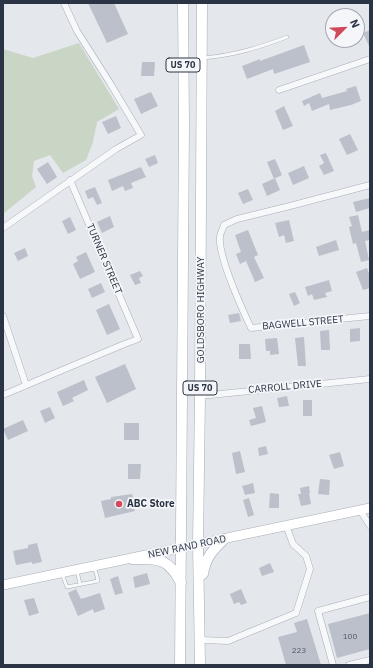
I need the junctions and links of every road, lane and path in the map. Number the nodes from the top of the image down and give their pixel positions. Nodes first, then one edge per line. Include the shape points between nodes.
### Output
1 (64, 3) edge
2 (183, 3) edge
3 (202, 3) edge
4 (287, 37) dead end
5 (202, 58) junction
6 (370, 59) edge
7 (279, 90) dead end
8 (70, 180) junction
9 (370, 185) edge
10 (3, 228) edge
11 (3, 316) edge
12 (370, 316) edge
13 (370, 379) edge
14 (26, 385) junction
15 (3, 395) edge
16 (200, 396) junction
17 (370, 508) edge
18 (360, 510) junction
19 (286, 525) junction
20 (370, 526) edge
21 (224, 538) junction
22 (198, 544) junction
23 (181, 548) junction
24 (132, 558) junction
25 (93, 566) junction
26 (77, 570) junction
27 (62, 573) junction
28 (80, 584) junction
29 (181, 584) junction
30 (3, 585) edge
31 (199, 590) junction
32 (370, 596) edge
33 (201, 640) junction
34 (370, 660) edge
35 (180, 665) edge
36 (200, 665) edge
37 (333, 665) edge
38 (348, 665) edge

1 - 8 street via 77,31 140,135
2 - 23 main road, GOLDSBORO HIGHWAY / US 70
3 - 5 main road, GOLDSBORO HIGHWAY / US 70
4 - 5 lane via 252,50
5 - 16 main road, GOLDSBORO HIGHWAY / US 70
6 - 7 street
8 - 10 street
8 - 14 street, TURNER STREET via 138,339
9 - 12 street, BAGWELL STREET via 237,219 224,225 220,237 222,254 251,328
11 - 14 street
13 - 16 street, CARROLL DRIVE
14 - 15 street
16 - 22 main road, GOLDSBORO HIGHWAY / US 70
17 - 18 street, NEW RAND ROAD
18 - 19 street, NEW RAND ROAD
18 - 20 street
19 - 21 street, NEW RAND ROAD
19 - 33 street via 293,544 306,556 310,569 296,613 228,641
21 - 22 street, NEW RAND ROAD
21 - 31 main road via 212,550 206,561
22 - 23 street, NEW RAND ROAD
22 - 31 main road, GOLDSBORO HIGHWAY / US 70
23 - 24 street, NEW RAND ROAD
23 - 29 main road, GOLDSBORO HIGHWAY / US 70
24 - 25 street, NEW RAND ROAD
24 - 29 main road via 166,563
25 - 26 street, NEW RAND ROAD
25 - 28 lane via 98,580
26 - 27 street, NEW RAND ROAD
26 - 28 lane
27 - 28 lane via 67,586
27 - 30 street, NEW RAND ROAD
29 - 35 main road, GOLDSBORO HIGHWAY / US 70
31 - 33 main road, GOLDSBORO HIGHWAY / US 70
32 - 37 street via 318,611
33 - 36 main road, GOLDSBORO HIGHWAY / US 70
34 - 38 street

